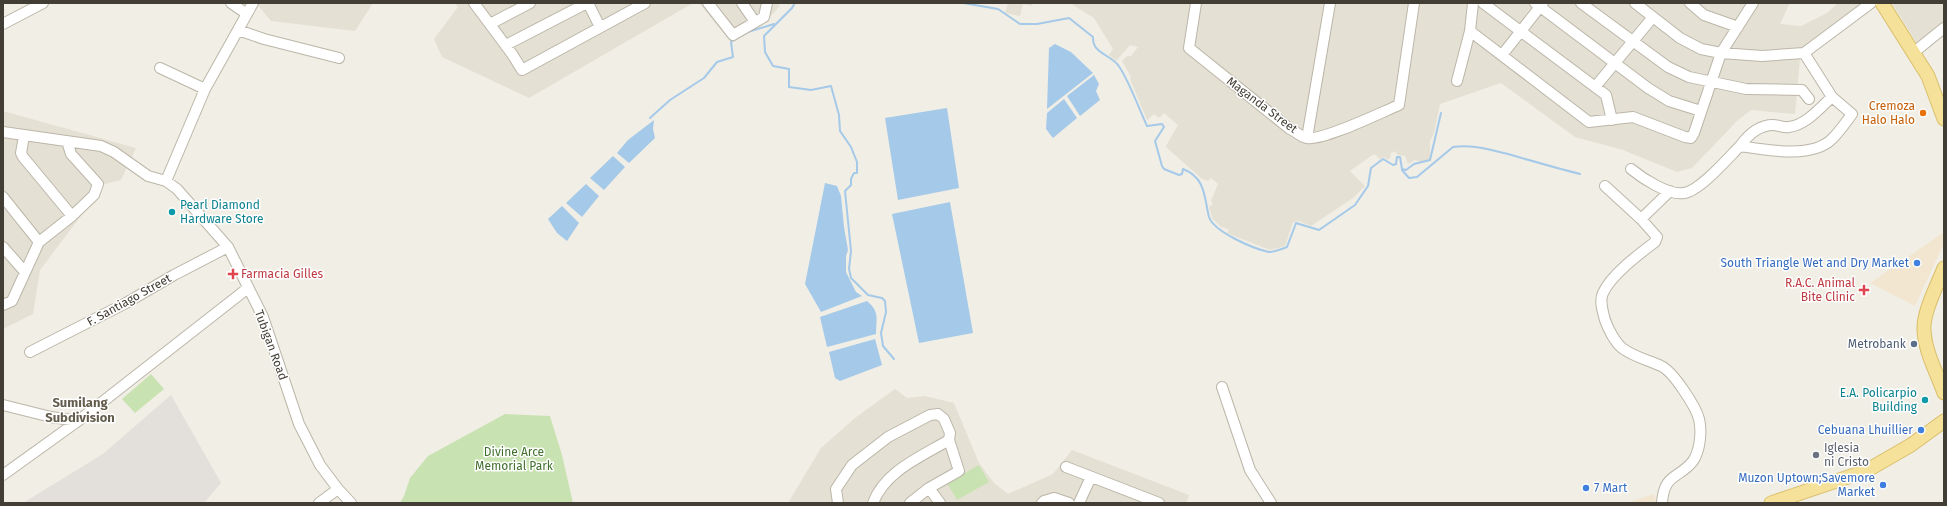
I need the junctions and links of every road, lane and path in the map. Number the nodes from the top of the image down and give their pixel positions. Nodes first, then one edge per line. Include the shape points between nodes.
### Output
1 (43, 3) edge
2 (231, 3) edge
3 (253, 3) edge
4 (474, 3) edge
5 (530, 3) edge
6 (588, 3) edge
7 (645, 3) edge
8 (708, 3) edge
9 (742, 3) edge
10 (767, 3) edge
11 (1196, 3) edge
12 (1330, 3) edge
13 (1414, 3) edge
14 (1473, 3) edge
15 (1483, 3) edge
16 (1580, 3) edge
17 (1636, 3) edge
18 (1690, 3) edge
19 (1753, 3) edge
20 (1871, 3) edge
21 (1882, 3) edge
22 (1539, 4) edge
23 (247, 14) junction
24 (1653, 17) junction
25 (755, 22) junction
26 (3, 24) edge
27 (490, 24) junction
28 (600, 27) junction
29 (1738, 27) junction
30 (1944, 28) edge
31 (238, 30) junction
32 (1521, 30) junction
33 (1470, 31) junction
34 (1633, 42) junction
35 (506, 46) junction
36 (1721, 53) junction
37 (1804, 53) junction
38 (1913, 53) junction
39 (1502, 55) junction
40 (339, 58) dead end
41 (1614, 63) junction
42 (160, 68) dead end
43 (1457, 81) dead end
44 (1711, 82) junction
45 (1595, 87) junction
46 (205, 90) junction
47 (1832, 97) junction
48 (1809, 99) dead end
49 (1701, 111) junction
50 (1944, 119) edge
51 (1612, 120) junction
52 (3, 132) edge
53 (24, 136) junction
54 (1307, 138) junction
55 (67, 142) junction
56 (1740, 146) junction
57 (1632, 169) dead end
58 (166, 181) junction
59 (1605, 186) dead end
60 (1670, 191) junction
61 (3, 197) edge
62 (72, 216) junction
63 (1641, 218) junction
64 (39, 242) junction
65 (3, 247) edge
66 (228, 248) junction
67 (1944, 268) edge
68 (25, 272) junction
69 (248, 288) junction
70 (4, 302) edge
71 (30, 352) dead end
72 (1222, 387) dead end
73 (1944, 392) edge
74 (5, 407) edge
75 (78, 421) junction
76 (1944, 421) edge
77 (949, 440) junction
78 (1066, 467) dead end
79 (3, 475) edge
80 (1091, 477) junction
81 (929, 488) junction
82 (338, 489) junction
83 (319, 503) edge
84 (351, 503) edge
85 (838, 503) edge
86 (873, 503) edge
87 (910, 503) edge
88 (940, 503) edge
89 (1042, 503) edge
90 (1069, 503) edge
91 (1079, 503) edge
92 (1159, 503) edge
93 (1271, 503) edge
94 (1662, 503) edge
95 (1771, 503) edge

1 - 26 street
2 - 23 street
3 - 23 street
4 - 27 street
5 - 27 street
6 - 28 street
6 - 35 street
7 - 28 street
8 - 25 street via 733,35
9 - 25 street
10 - 25 street via 764,17
11 - 54 street, Maganda Street via 1189,48 1290,129
12 - 54 street
13 - 54 street, Maganda Street via 1400,105 1331,133
14 - 33 street
15 - 32 street
16 - 34 street
17 - 24 street
18 - 29 street via 1704,15
19 - 29 street
20 - 37 street
21 - 38 main road
22 - 32 street
22 - 41 street
23 - 31 street
24 - 34 street
24 - 36 street via 1680,38 1701,49
27 - 35 street
28 - 35 street via 522,70
29 - 36 street
30 - 38 street
31 - 40 street
31 - 46 street
32 - 39 street
32 - 45 street
33 - 39 street
33 - 43 street
34 - 41 street
34 - 44 street via 1668,67 1689,77
36 - 37 street via 1762,56
36 - 44 street
37 - 47 street
38 - 50 main road via 1928,76
39 - 51 street via 1589,122
41 - 45 street
41 - 49 street via 1669,101
42 - 46 street
44 - 48 street via 1746,89 1802,90
44 - 49 street
45 - 51 street via 1606,95
46 - 58 street
47 - 56 street via 1806,120 1789,127 1762,127 1750,134
47 - 56 street via 1852,114 1832,139 1814,150 1766,150
49 - 51 street via 1691,138 1633,117
52 - 53 street, Tubigan Road
53 - 55 street, Tubigan Road
53 - 62 street via 21,153 23,157
55 - 58 street, Tubigan Road via 101,146 148,176
55 - 62 street via 71,154 98,184 94,195
56 - 60 street via 1700,185 1684,194
57 - 60 street
58 - 66 street, Tubigan Road via 177,189
59 - 63 street
60 - 63 street
61 - 64 street
62 - 64 street
63 - 94 street via 1657,237 1655,242 1612,279 1602,294 1602,308 1607,327 1621,347 1662,366 1673,374 1699,418 1697,451 1692,461 1669,480 1663,491
64 - 68 street
65 - 68 street
66 - 69 street, Tubigan Road
66 - 71 street, F. Santiago Street via 174,274 126,303
67 - 73 main road via 1924,329 1927,348
68 - 70 street via 12,300
69 - 75 street
69 - 82 street, Tubigan Road via 263,317 299,424 320,465
72 - 93 street via 1250,470
74 - 75 street via 51,418
75 - 79 street
76 - 95 main road via 1911,445 1866,471
77 - 81 street via 959,471
77 - 85 street via 950,433 944,419 938,414 930,415 888,437 852,465 836,488
77 - 86 street via 895,472 878,492
78 - 80 street
80 - 91 street
80 - 92 street
81 - 87 street
81 - 88 street
82 - 83 street
82 - 84 street, Tubigan Road
89 - 90 street via 1054,498

